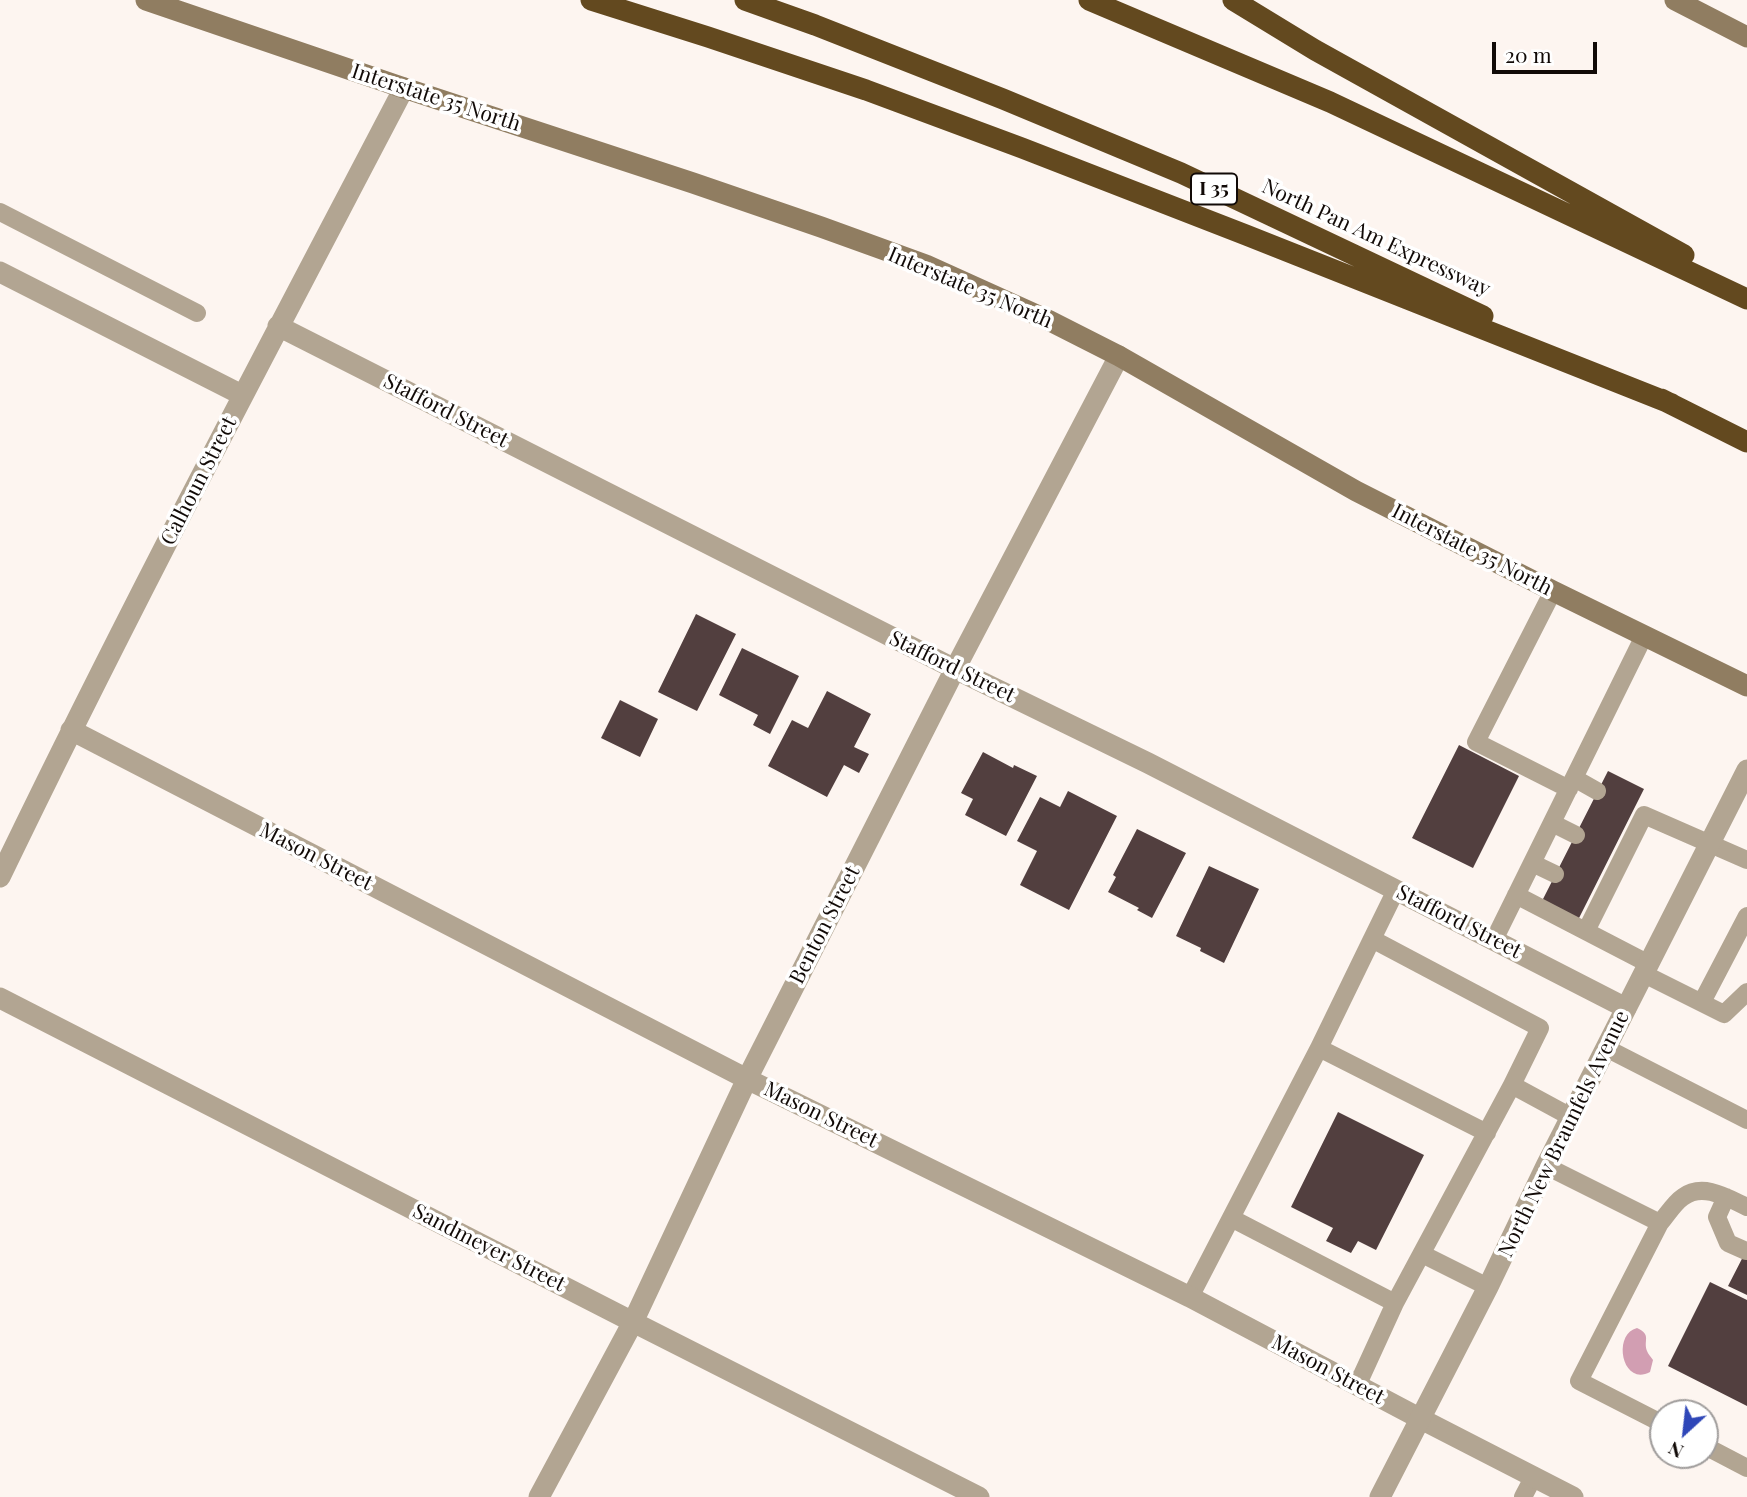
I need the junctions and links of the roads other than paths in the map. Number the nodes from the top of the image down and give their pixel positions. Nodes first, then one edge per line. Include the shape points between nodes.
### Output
1 (146, 0) edge
2 (591, 0) edge
3 (745, 0) edge
4 (1089, 0) edge
5 (1233, 0) edge
6 (1675, 0) edge
7 (1747, 37) edge
8 (404, 88) junction
9 (0, 212) edge
10 (0, 272) edge
11 (1747, 290) edge
12 (1747, 299) edge
13 (197, 313) dead end
14 (278, 326) junction
15 (1119, 356) junction
16 (242, 395) junction
17 (1672, 404) junction
18 (1747, 442) edge
19 (1553, 591) junction
20 (1644, 636) junction
21 (955, 669) junction
22 (1747, 686) edge
23 (71, 730) junction
24 (1747, 770) edge
25 (1571, 783) junction
26 (1597, 791) dead end
27 (1552, 823) junction
28 (1576, 835) dead end
29 (1710, 845) junction
30 (1747, 860) edge
31 (1532, 863) junction
32 (1555, 874) dead end
33 (0, 877) edge
34 (1395, 890) junction
35 (1516, 895) junction
36 (1747, 916) edge
37 (1586, 932) junction
38 (1371, 939) junction
39 (1494, 940) junction
40 (1646, 969) junction
41 (1747, 992) edge
42 (0, 998) edge
43 (1702, 1002) junction
44 (1626, 1008) junction
45 (1319, 1048) junction
46 (1606, 1048) junction
47 (747, 1079) junction
48 (1512, 1085) junction
49 (1572, 1117) junction
50 (1747, 1120) edge
51 (1487, 1133) junction
52 (1546, 1166) junction
53 (1726, 1197) junction
54 (1747, 1207) edge
55 (1231, 1218) junction
56 (1660, 1223) junction
57 (1746, 1251) edge
58 (1422, 1254) junction
59 (1488, 1287) junction
60 (1190, 1297) junction
61 (1395, 1303) junction
62 (633, 1322) junction
63 (1357, 1385) junction
64 (1649, 1417) edge
65 (1421, 1419) junction
66 (1719, 1453) edge
67 (1747, 1468) edge
68 (1534, 1476) junction
69 (539, 1497) edge
70 (979, 1497) edge
71 (1380, 1497) edge
72 (1523, 1497) edge
73 (1573, 1497) edge

1 - 8 main road, Interstate 35 North
2 - 17 highway via 852,85
3 - 17 highway, North Pan Am Expressway / I 35 via 1181,173
4 - 12 highway via 1330,102
5 - 11 highway via 1314,50
6 - 7 main road
8 - 14 street, Calhoun Street
8 - 15 main road, Interstate 35 North via 926,265
9 - 13 lane
10 - 16 street
14 - 16 street, Calhoun Street
14 - 21 street, Stafford Street
15 - 19 main road, Interstate 35 North via 1356,491
15 - 21 street, Benton Street
16 - 23 street, Calhoun Street
17 - 18 highway, North Pan Am Expressway / I 35
19 - 20 main road, Interstate 35 North
19 - 25 lane via 1476,742
20 - 22 main road, Interstate 35 North
20 - 25 lane
21 - 34 street, Stafford Street
21 - 47 street, Benton Street
23 - 33 street, Calhoun Street
23 - 47 street, Mason Street
24 - 29 street, North New Braunfels Avenue
25 - 26 lane
25 - 27 lane
27 - 28 lane
27 - 31 lane
29 - 30 lane
29 - 37 lane via 1639,812 1597,895
29 - 40 street, North New Braunfels Avenue
31 - 32 lane
31 - 35 lane
34 - 38 lane
34 - 39 street, Stafford Street
35 - 37 lane
35 - 39 lane
36 - 43 lane
37 - 40 lane
38 - 45 lane
38 - 48 lane via 1540,1028
39 - 44 street, Stafford Street
40 - 43 lane
40 - 44 street, North New Braunfels Avenue
41 - 43 lane via 1724,1013
42 - 62 street, Sandmeyer Street
44 - 46 street, North New Braunfels Avenue
45 - 51 lane
45 - 55 lane
46 - 49 street, North New Braunfels Avenue
46 - 50 lane
47 - 60 street, Mason Street
47 - 62 street, Benton Street
48 - 49 lane
48 - 51 lane
49 - 52 street, North New Braunfels Avenue
51 - 58 lane
52 - 56 lane
52 - 59 street, North New Braunfels Avenue
53 - 54 lane
53 - 56 lane via 1701,1189 1683,1197
53 - 57 lane via 1717,1217 1728,1242
55 - 60 lane
55 - 61 lane
56 - 64 lane via 1579,1381
58 - 59 lane
58 - 61 lane
59 - 65 street, North New Braunfels Avenue
60 - 63 street, Mason Street
61 - 63 lane
62 - 69 street, Benton Street
62 - 70 street, Sandmeyer Street
63 - 65 street, Mason Street
65 - 68 street, Mason Street
65 - 71 street, North New Braunfels Avenue
66 - 67 lane
68 - 72 lane
68 - 73 street, Mason Street

